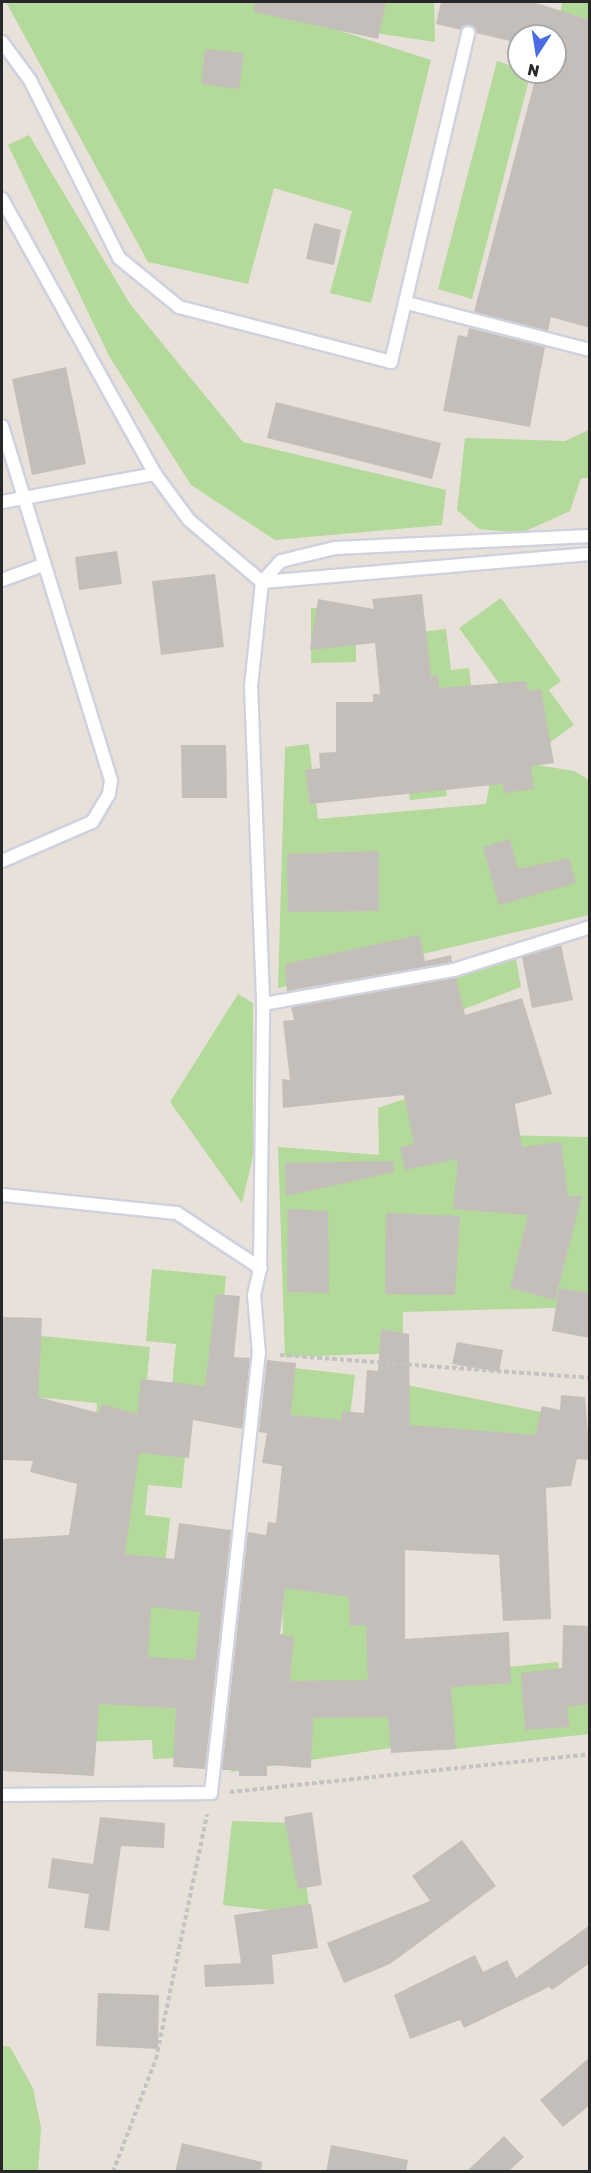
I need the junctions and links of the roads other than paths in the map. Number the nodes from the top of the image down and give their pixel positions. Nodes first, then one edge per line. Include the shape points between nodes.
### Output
1 (468, 33) dead end
2 (2, 42) edge
3 (2, 199) edge
4 (407, 303) junction
5 (590, 350) edge
6 (2, 426) edge
7 (155, 474) junction
8 (26, 498) junction
9 (2, 502) edge
10 (590, 536) edge
11 (590, 554) edge
12 (43, 565) junction
13 (2, 580) edge
14 (262, 582) junction
15 (2, 861) edge
16 (590, 927) edge
17 (263, 1005) junction
18 (2, 1195) edge
19 (260, 1268) junction
20 (2, 1795) edge

1 - 4 lane
2 - 4 lane via 30,80 119,258 179,308 391,362
3 - 7 lane
4 - 5 lane
6 - 8 lane
7 - 8 lane
7 - 14 lane via 189,520
8 - 9 lane
8 - 12 lane
10 - 14 lane via 335,548 281,561
11 - 14 lane
12 - 13 lane
12 - 15 lane via 79,669 111,781 109,794 92,822
14 - 17 lane via 251,686
16 - 17 lane via 454,970
17 - 19 lane
18 - 19 lane via 177,1213
19 - 20 lane via 254,1295 258,1354 211,1793

